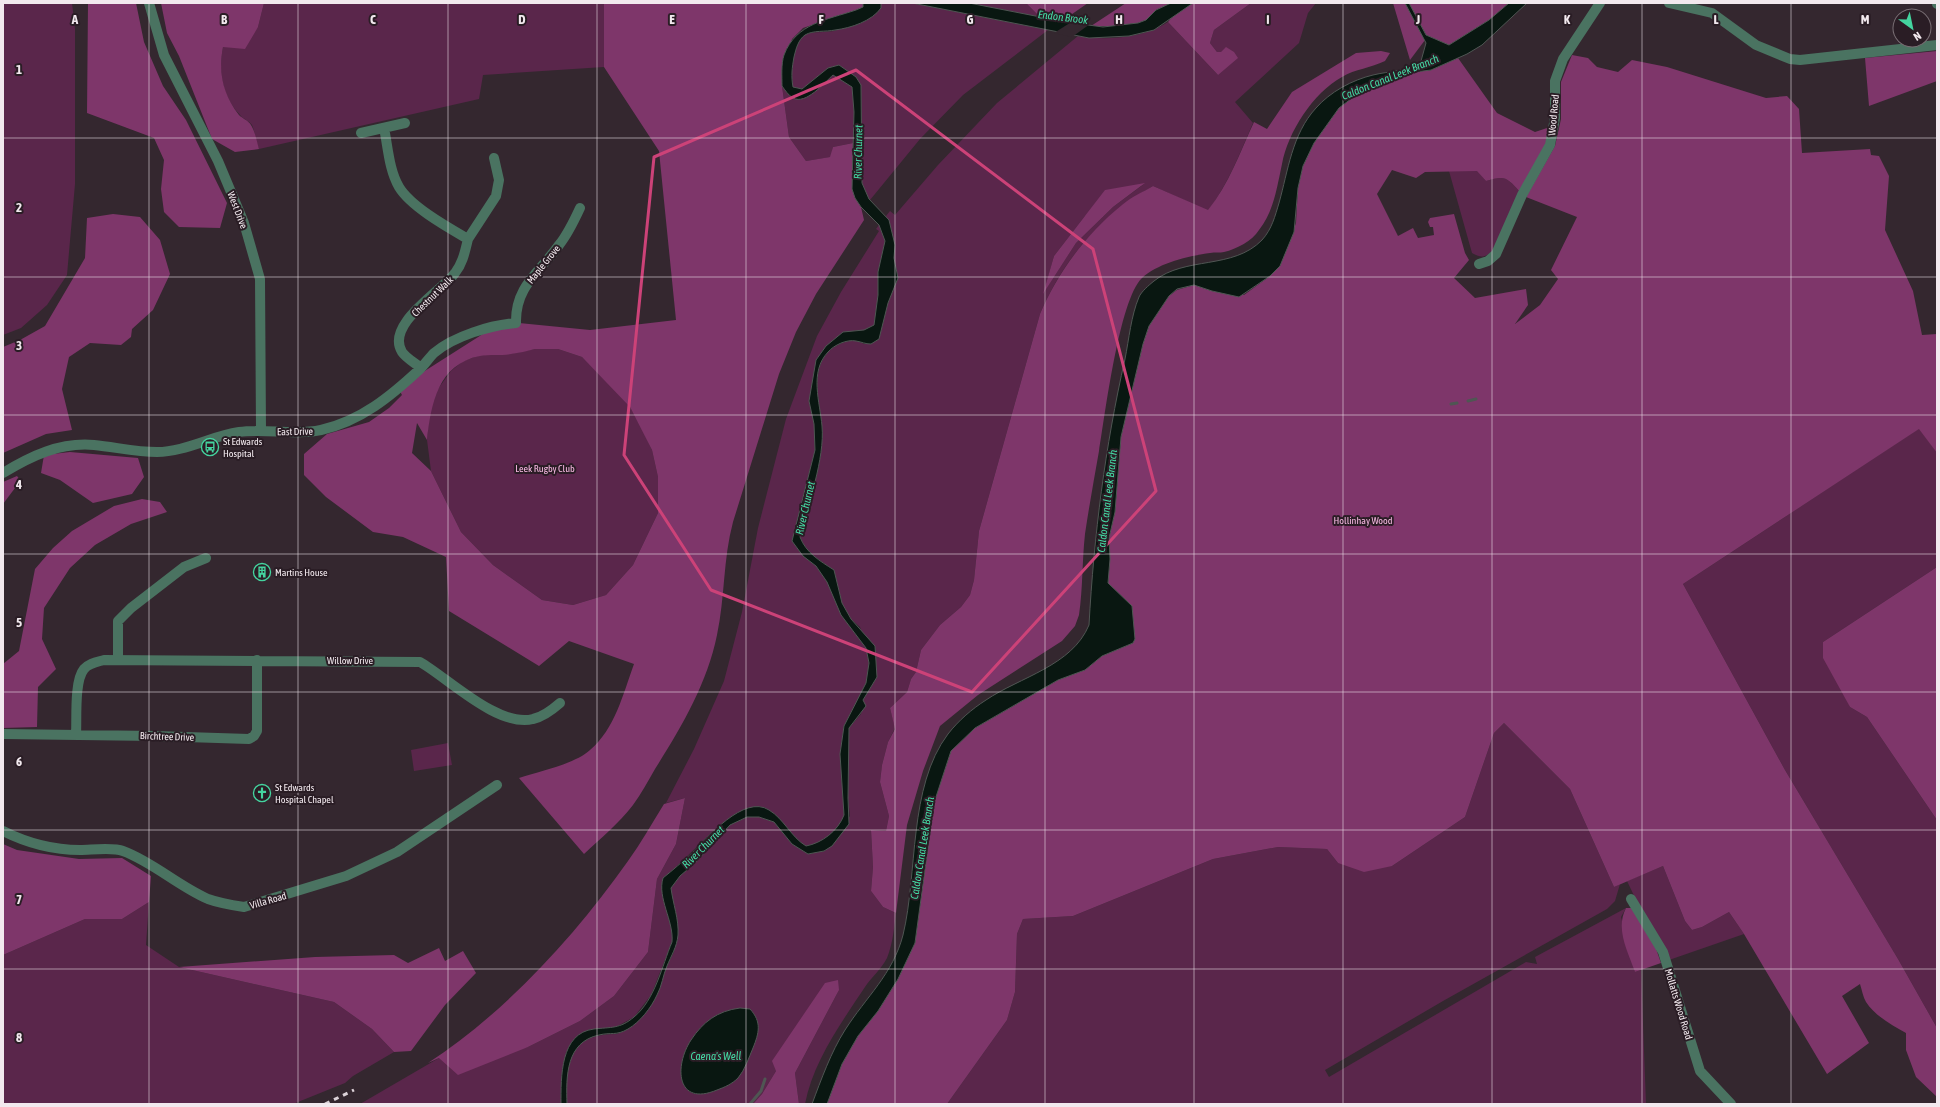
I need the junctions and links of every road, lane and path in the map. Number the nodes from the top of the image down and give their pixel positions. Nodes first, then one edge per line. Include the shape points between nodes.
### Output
1 (149, 3) edge
2 (1600, 3) edge
3 (1669, 3) edge
4 (1937, 45) edge
5 (405, 123) dead end
6 (384, 128) junction
7 (361, 133) dead end
8 (494, 158) dead end
9 (580, 208) dead end
10 (468, 239) junction
11 (1479, 264) dead end
12 (516, 323) joint
13 (421, 368) junction
14 (261, 431) junction
15 (3, 473) edge
16 (206, 558) dead end
17 (118, 659) junction
18 (257, 660) junction
19 (560, 703) dead end
20 (3, 734) edge
21 (76, 735) junction
22 (498, 785) dead end
23 (3, 831) edge
24 (1631, 899) dead end
25 (1731, 1104) edge

1 - 14 street, West Drive via 164,55 218,161 244,223 260,279
2 - 11 street, Wood Road via 1563,59 1556,81 1555,118 1550,145 1522,195 1496,254
3 - 4 street via 1712,13 1756,45 1790,59
5 - 6 street
6 - 7 street
6 - 10 street via 399,188 439,222
8 - 10 street, Chestnut Walk via 500,180 496,196
9 - 12 street, Maple Grove via 559,246 523,290 516,312
10 - 13 street, Chestnut Walk via 462,262 456,272 407,321 400,338 402,352
12 - 13 street, East Drive via 497,325 450,343 435,353
13 - 14 street, East Drive via 376,406 352,420 320,430
14 - 15 street, East Drive via 241,431 177,450 157,452 92,445 54,447
16 - 17 street via 184,567 118,621
17 - 18 street, Willow Drive
17 - 21 street, Willow Drive via 90,664 83,670 78,682
18 - 19 street, Willow Drive via 420,662 470,698 518,720 534,719
18 - 21 street, Birchtree Drive via 257,731 249,739
20 - 21 street, Birchtree Drive
22 - 23 street, Villa Road via 397,852 346,876 244,907 208,899 121,850 52,848
24 - 25 street, Mollatts Wood Road via 1663,952 1700,1071

